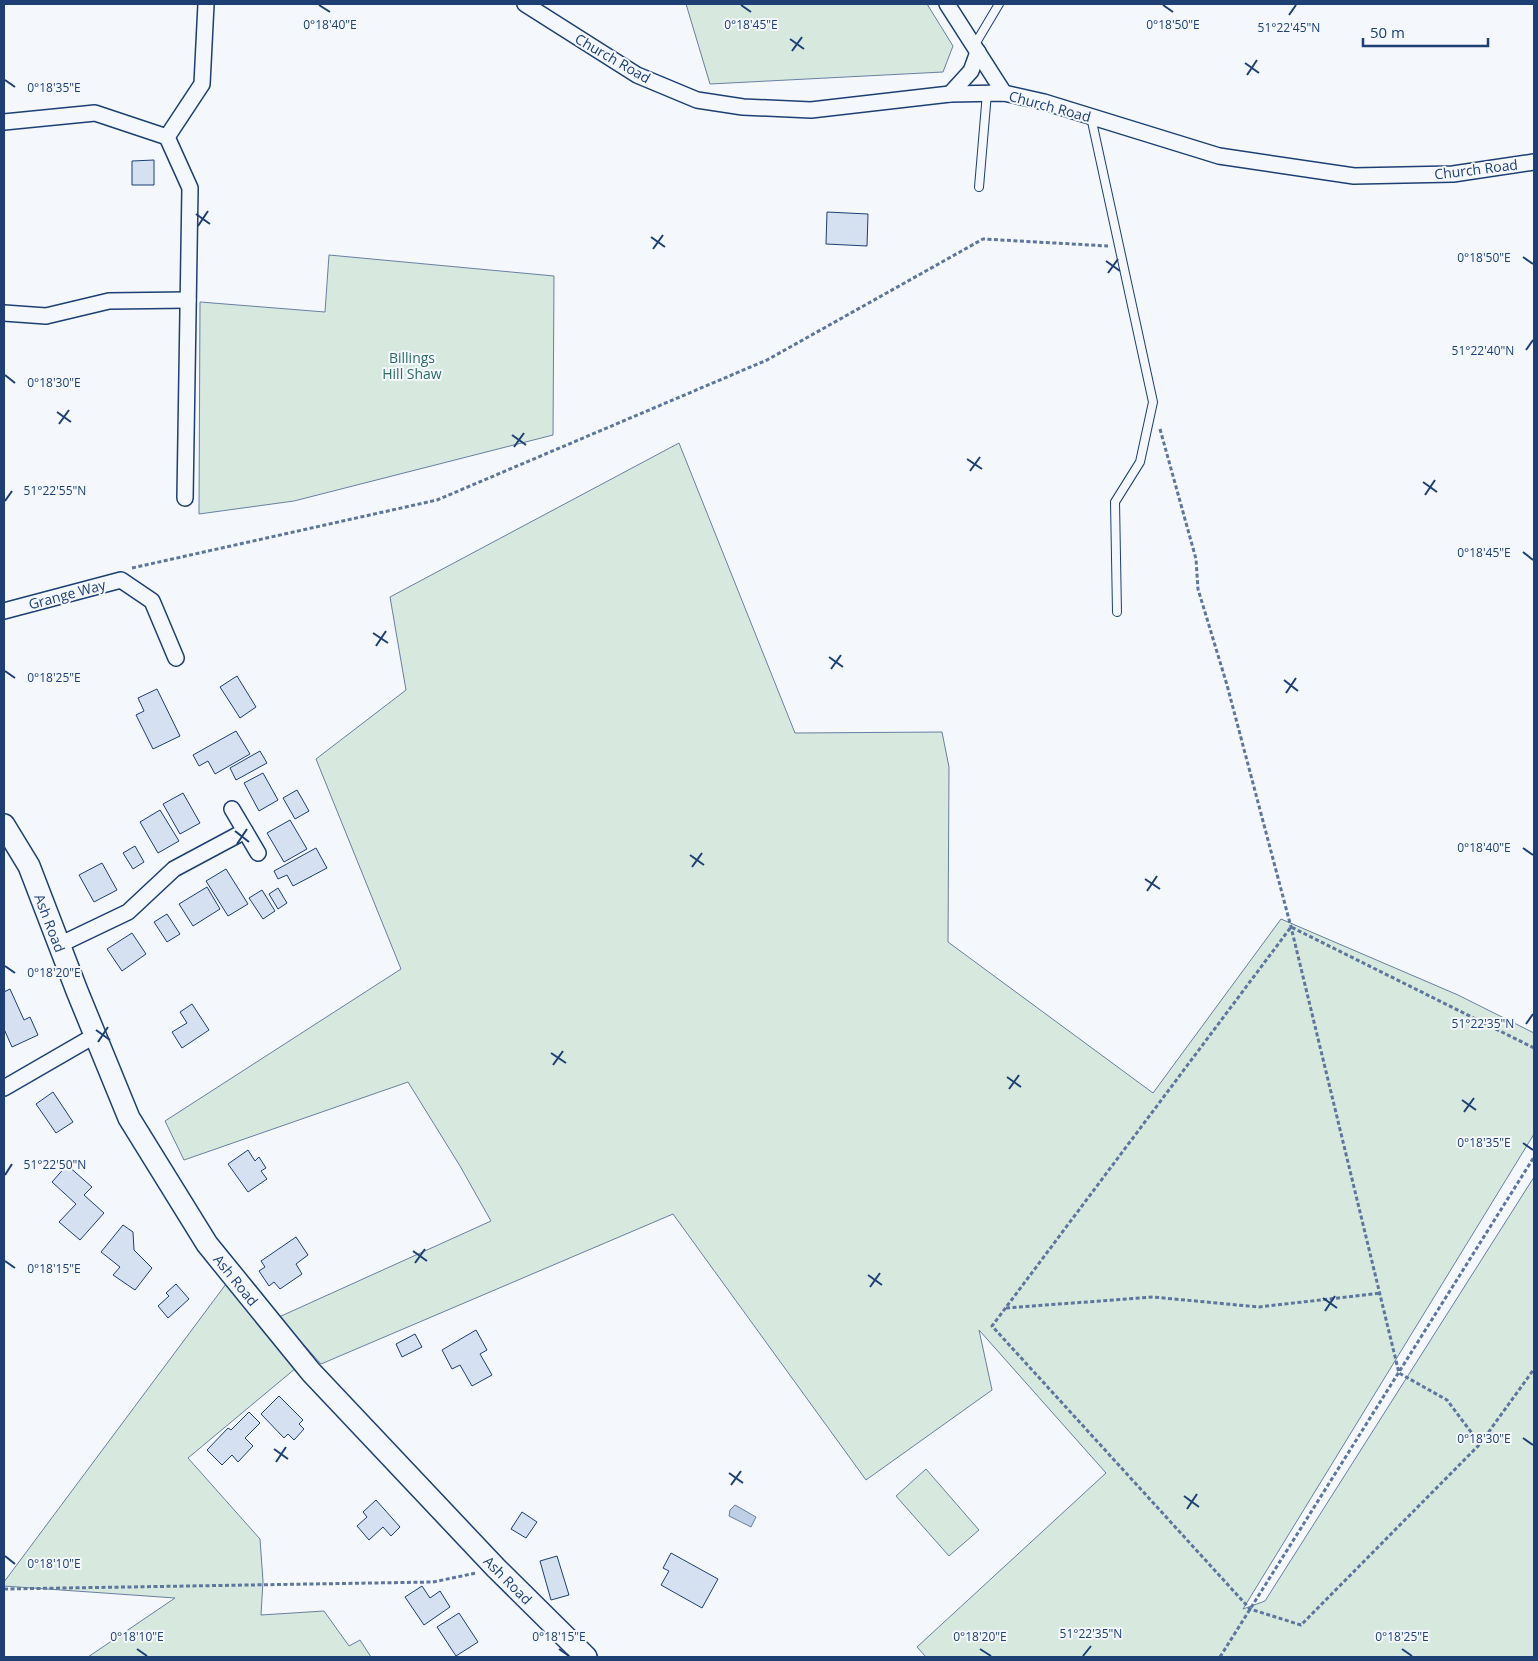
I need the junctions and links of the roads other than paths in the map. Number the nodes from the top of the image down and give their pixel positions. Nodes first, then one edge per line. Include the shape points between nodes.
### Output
1 (206, 4) edge
2 (524, 4) edge
3 (947, 4) edge
4 (999, 4) edge
5 (976, 49) junction
6 (987, 93) junction
7 (950, 94) junction
8 (1004, 94) junction
9 (1091, 117) junction
10 (4, 122) edge
11 (167, 137) junction
12 (1534, 162) edge
13 (979, 187) dead end
14 (188, 300) junction
15 (4, 313) edge
16 (185, 498) dead end
17 (4, 611) edge
18 (1117, 612) dead end
19 (176, 658) dead end
20 (232, 809) dead end
21 (4, 824) edge
22 (245, 831) junction
23 (258, 853) dead end
24 (59, 945) junction
25 (94, 1036) junction
26 (4, 1088) edge
27 (586, 1657) edge

1 - 11 street via 202,84
2 - 7 street, Church Road via 637,75 697,100 743,107 812,110
3 - 5 street
4 - 5 lane
5 - 7 street via 971,71
5 - 8 street
6 - 7 street, Church Road
6 - 8 street, Church Road
6 - 13 lane
8 - 9 street, Church Road
9 - 12 street, Church Road via 1219,156 1354,176 1453,174
9 - 18 lane via 1153,402 1140,462 1115,502
10 - 11 street via 95,113
11 - 14 street via 190,188
14 - 15 street via 109,301 46,316
14 - 16 street
17 - 19 street, Grange Way via 121,580 152,601
20 - 22 street
21 - 24 street, Ash Road via 29,866
22 - 23 street
22 - 24 street via 174,869 128,912
24 - 25 street, Ash Road
25 - 26 street
25 - 27 street, Ash Road via 129,1118 206,1244 311,1372 496,1568

